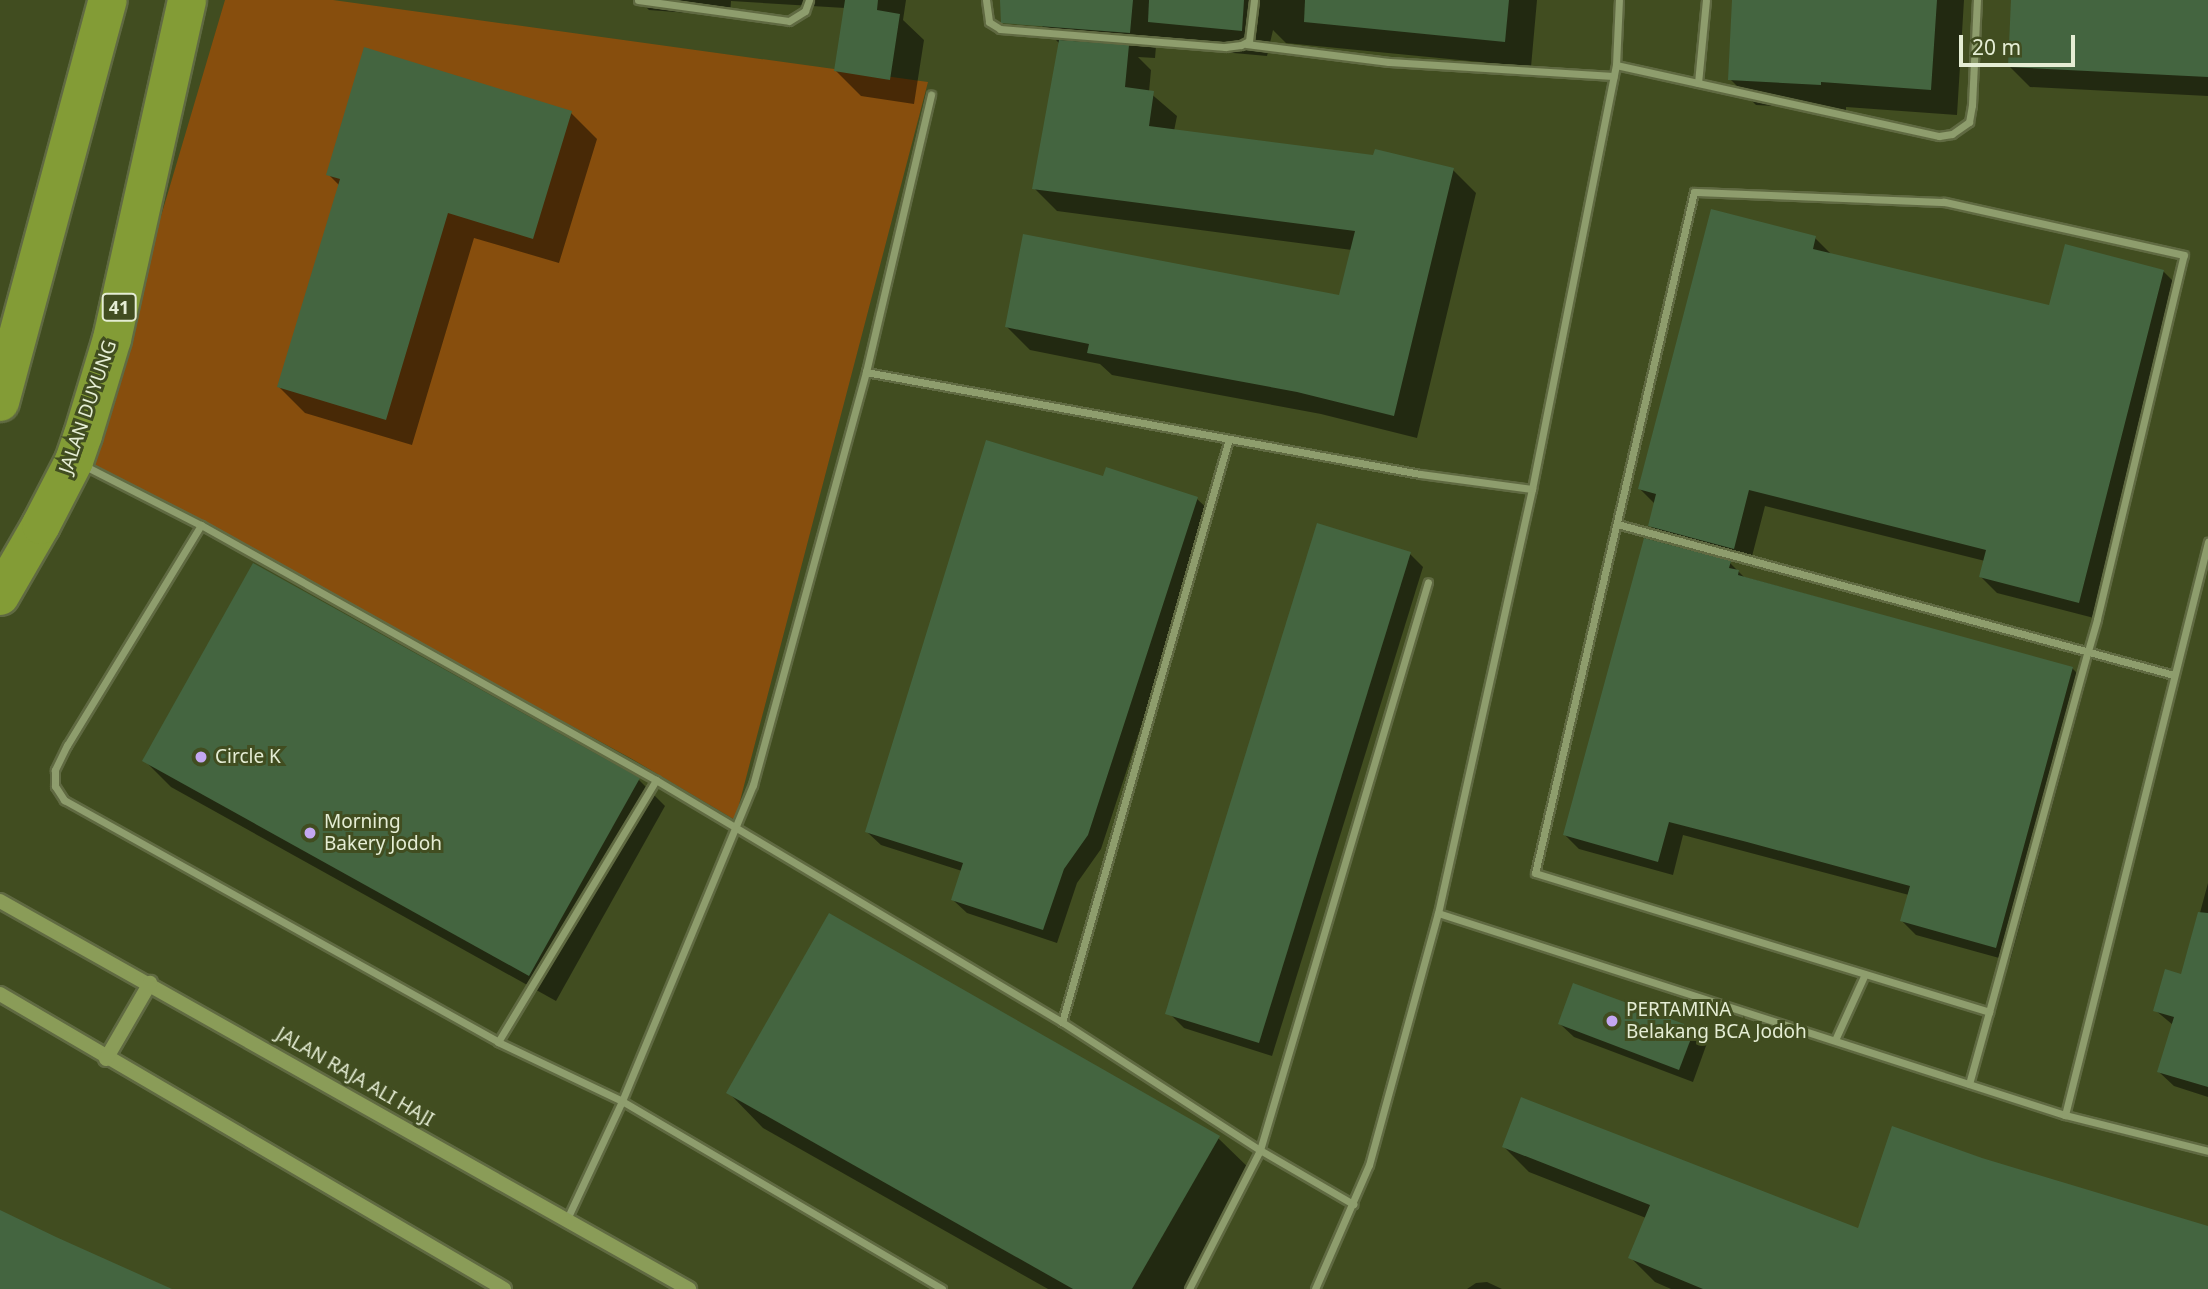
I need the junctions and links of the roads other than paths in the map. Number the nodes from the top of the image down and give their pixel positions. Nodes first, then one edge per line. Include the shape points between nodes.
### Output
1 (108, 0) edge
2 (187, 0) edge
3 (638, 0) edge
4 (809, 0) edge
5 (986, 0) edge
6 (1254, 0) edge
7 (1619, 0) edge
8 (1706, 0) edge
9 (1977, 0) edge
10 (1246, 44) junction
11 (1616, 65) junction
12 (1614, 76) junction
13 (1698, 83) junction
14 (931, 94) dead end
15 (866, 372) junction
16 (0, 402) edge
17 (1229, 439) junction
18 (74, 461) junction
19 (1532, 489) junction
20 (1617, 524) junction
21 (201, 525) junction
22 (2208, 542) edge
23 (1428, 582) dead end
24 (0, 596) edge
25 (2088, 651) junction
26 (2175, 675) junction
27 (656, 780) junction
28 (737, 830) junction
29 (0, 901) edge
30 (1438, 914) junction
31 (1865, 974) junction
32 (150, 983) junction
33 (0, 994) edge
34 (1989, 1012) junction
35 (1062, 1022) junction
36 (1835, 1040) junction
37 (498, 1042) junction
38 (106, 1059) junction
39 (1969, 1084) junction
40 (622, 1101) junction
41 (2064, 1115) junction
42 (1261, 1150) junction
43 (2208, 1151) edge
44 (1353, 1204) junction
45 (567, 1219) junction
46 (505, 1289) edge
47 (689, 1289) edge
48 (942, 1289) edge
49 (1188, 1289) edge
50 (1315, 1289) edge

1 - 16 highway
2 - 18 highway, JALAN DUYUNG / 41 via 112,339
3 - 4 street via 789,21 805,11
5 - 10 street via 989,22 1000,29 1225,47
6 - 10 street
7 - 11 street
8 - 13 street
9 - 13 street via 1969,122 1952,134 1939,136
10 - 12 street via 1389,62
11 - 12 street
11 - 13 street
12 - 19 street
14 - 15 street
15 - 17 street
15 - 28 street
17 - 19 street
17 - 35 street
18 - 21 street
18 - 24 highway, JALAN DUYUNG / 41
19 - 30 street
20 - 25 street
20 - 25 street via 1694,192 1944,202 2184,254
20 - 31 street via 1535,873
21 - 27 street
21 - 37 street via 67,745 55,770 55,786 64,800
22 - 26 street
23 - 42 street
25 - 26 street
25 - 34 street
26 - 41 street
27 - 28 street
27 - 37 street
28 - 35 street
28 - 40 street
29 - 32 main road, JALAN RAJA ALI HAJI
30 - 36 street
30 - 44 street via 1369,1165
31 - 34 street
31 - 36 street
32 - 38 main road
32 - 45 main road, JALAN RAJA ALI HAJI
33 - 38 main road
34 - 39 street
35 - 42 street
36 - 39 street
37 - 40 street
38 - 46 main road
39 - 41 street
40 - 45 street
40 - 48 street
41 - 43 street
42 - 44 street
42 - 49 street
44 - 50 street
45 - 47 main road, JALAN RAJA ALI HAJI

